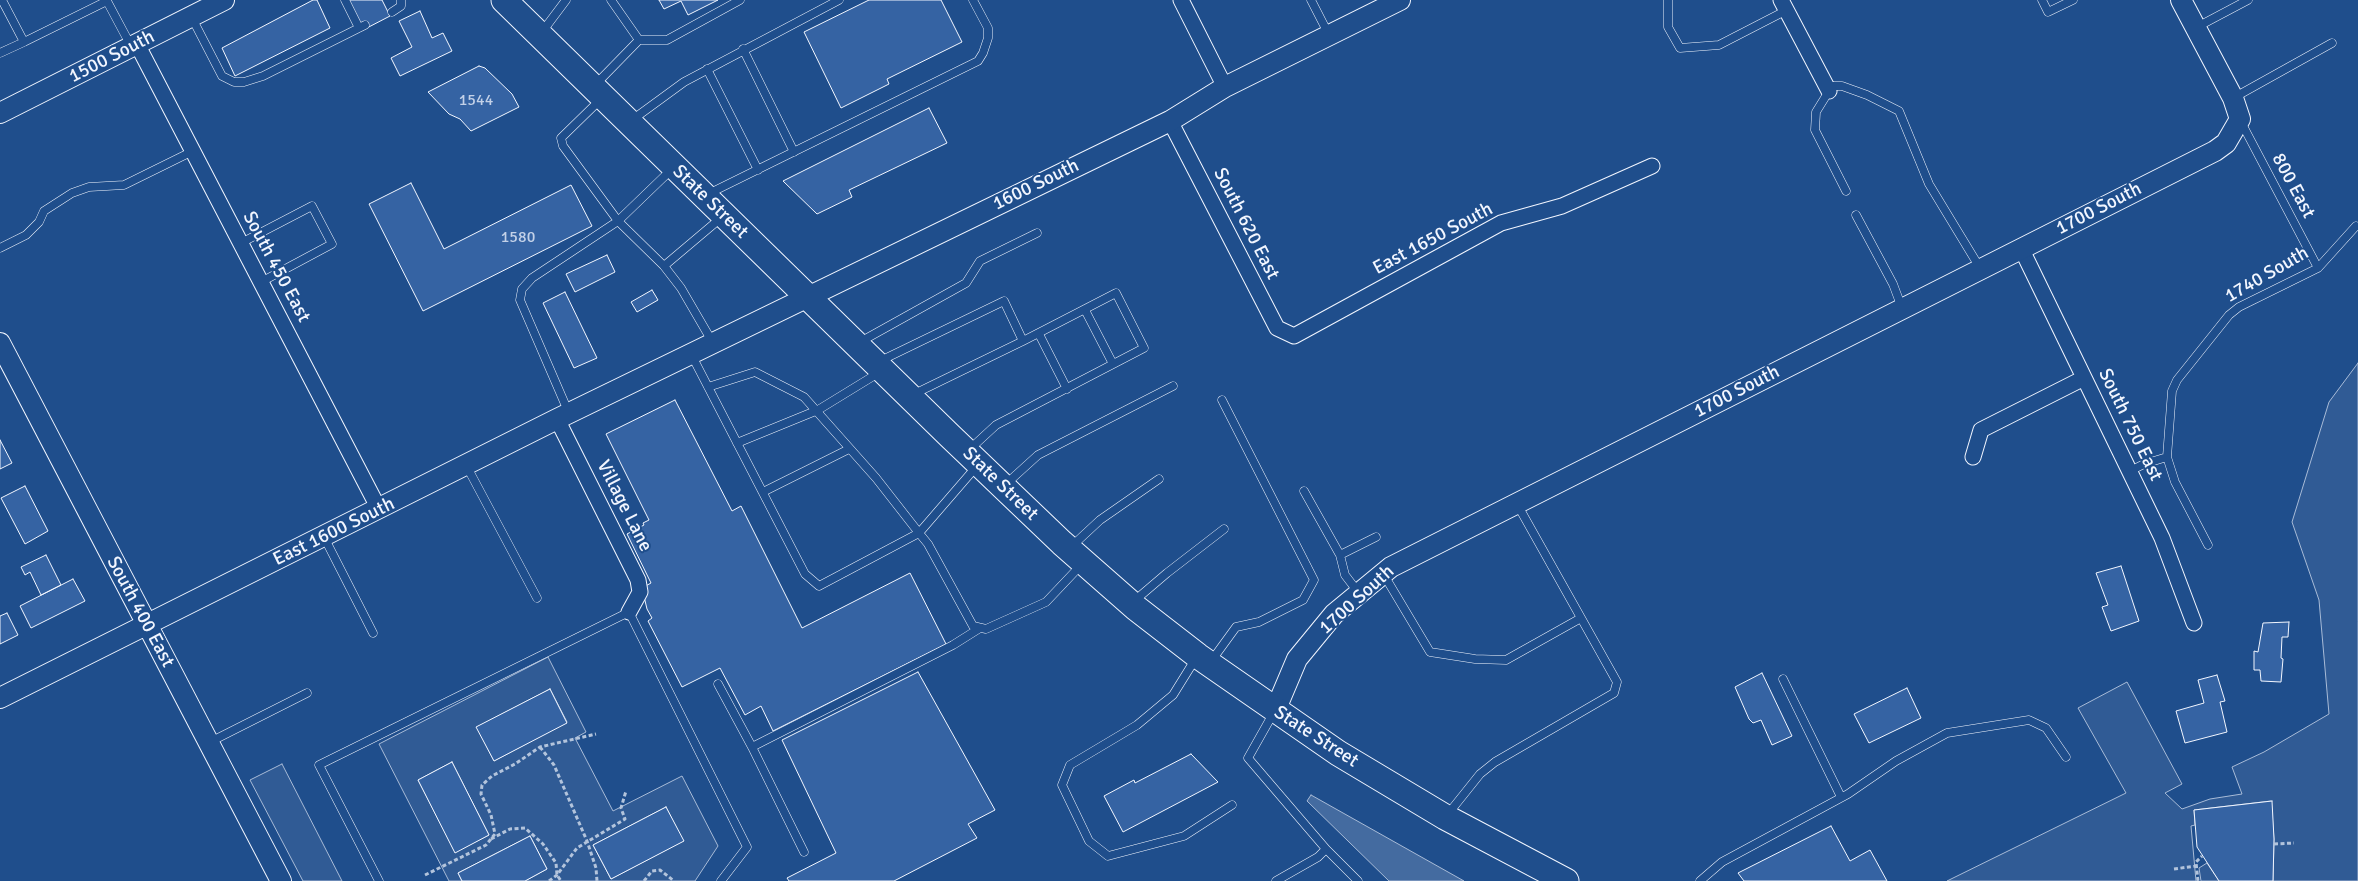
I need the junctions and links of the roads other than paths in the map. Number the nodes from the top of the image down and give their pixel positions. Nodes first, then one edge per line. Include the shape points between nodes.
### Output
1 (2, 0) edge
2 (107, 0) edge
3 (224, 0) edge
4 (345, 0) edge
5 (401, 0) edge
6 (504, 0) edge
7 (566, 0) edge
8 (611, 0) edge
9 (740, 0) edge
10 (839, 0) edge
11 (973, 0) edge
12 (1181, 0) edge
13 (1311, 0) edge
14 (1400, 0) edge
15 (1668, 0) edge
16 (2042, 0) edge
17 (2073, 0) edge
18 (2181, 0) edge
19 (2248, 0) edge
20 (1784, 5) edge
21 (392, 12) dead end
22 (191, 16) junction
23 (2195, 28) junction
24 (1329, 35) junction
25 (540, 36) junction
26 (639, 40) junction
27 (24, 42) junction
28 (2332, 43) dead end
29 (134, 46) junction
30 (743, 49) junction
31 (0, 53) edge
32 (707, 69) junction
33 (1225, 87) junction
34 (1827, 89) junction
35 (598, 92) junction
36 (2233, 98) junction
37 (0, 113) edge
38 (2240, 119) junction
39 (1170, 121) junction
40 (629, 123) junction
41 (193, 151) junction
42 (794, 152) junction
43 (1652, 166) dead end
44 (673, 168) junction
45 (758, 170) junction
46 (1846, 191) dead end
47 (704, 196) junction
48 (724, 215) junction
49 (1856, 215) dead end
50 (618, 221) junction
51 (2356, 226) dead end
52 (1037, 233) dead end
53 (241, 243) junction
54 (0, 248) edge
55 (2021, 248) junction
56 (664, 266) junction
57 (2318, 268) junction
58 (1980, 269) junction
59 (261, 282) junction
60 (808, 297) junction
61 (1902, 308) junction
62 (1085, 310) junction
63 (1039, 334) junction
64 (1294, 336) joint
65 (1023, 341) junction
66 (0, 343) edge
67 (713, 343) junction
68 (856, 344) junction
69 (691, 354) junction
70 (1114, 364) junction
71 (668, 365) joint
72 (879, 367) junction
73 (2084, 378) junction
74 (1172, 386) dead end
75 (708, 387) junction
76 (1067, 389) junction
77 (909, 396) junction
78 (1222, 400) dead end
79 (818, 410) junction
80 (563, 416) junction
81 (737, 443) junction
82 (849, 449) junction
83 (973, 457) junction
84 (1973, 457) dead end
85 (2167, 457) junction
86 (466, 465) junction
87 (2130, 471) junction
88 (1159, 479) dead end
89 (1003, 487) junction
90 (763, 492) junction
91 (1304, 492) dead end
92 (1517, 503) junction
93 (379, 509) junction
94 (1224, 529) dead end
95 (918, 533) junction
96 (324, 537) junction
97 (1376, 537) dead end
98 (2208, 545) dead end
99 (1076, 556) junction
100 (1340, 556) junction
101 (1383, 573) junction
102 (1359, 594) junction
103 (536, 598) dead end
104 (1132, 604) junction
105 (629, 612) junction
106 (1581, 618) junction
107 (2194, 623) dead end
108 (146, 625) junction
109 (980, 628) junction
110 (373, 633) dead end
111 (1203, 660) junction
112 (1783, 679) dead end
113 (718, 684) dead end
114 (307, 693) dead end
115 (0, 698) edge
116 (1275, 711) junction
117 (208, 743) junction
118 (752, 746) junction
119 (2066, 757) dead end
120 (1841, 797) junction
121 (1232, 804) dead end
122 (1445, 817) junction
123 (1326, 849) junction
124 (804, 852) dead end
125 (281, 881) edge
126 (379, 881) edge
127 (721, 881) edge
128 (1276, 881) edge
129 (1357, 881) edge
130 (1566, 881) edge
131 (1700, 881) edge

1 - 27 lane
2 - 27 lane
2 - 29 lane
3 - 22 street, 1500 South
4 - 22 lane via 362,27 263,76 244,82 234,82 222,76
5 - 21 lane via 401,6
6 - 25 main road, State Street
7 - 25 lane
8 - 26 lane
9 - 26 lane via 667,40
10 - 30 lane
11 - 42 lane via 988,28 986,46 978,62
12 - 33 street
13 - 24 lane
14 - 24 street, 1600 South
15 - 20 lane via 1668,27 1680,48 1720,45
16 - 17 lane via 2048,12
18 - 23 street
19 - 23 lane
20 - 34 street
22 - 29 street, 1500 South
23 - 36 street
24 - 33 street, 1600 South
25 - 35 main road, State Street
26 - 35 lane
27 - 31 lane
28 - 36 lane
29 - 37 street, 1500 South
29 - 41 street, South 450 East
30 - 32 lane
30 - 42 lane
32 - 40 lane
32 - 45 lane
33 - 39 street, 1600 South
34 - 46 lane via 1816,112 1815,130
34 - 58 lane via 1842,86 1899,112 1930,184
35 - 40 main road, State Street
35 - 50 lane via 561,138 563,146
36 - 38 street
38 - 55 street, 1700 South via 2226,143 2215,151
38 - 57 lane, 800 East
39 - 60 street, 1600 South
39 - 64 street, South 620 East via 1277,328
40 - 44 main road, State Street
41 - 53 street, South 450 East
41 - 54 lane via 124,185 89,187 72,193 44,211 39,222 26,235
42 - 45 lane
43 - 64 street, East 1650 South via 1562,206 1501,223
44 - 47 main road, State Street
44 - 50 lane
45 - 47 lane
47 - 48 main road, State Street
48 - 56 lane
48 - 60 main road, State Street
49 - 61 lane via 1893,284
50 - 56 lane
50 - 80 lane via 532,278 522,289 520,300
51 - 57 lane, 1740 South
52 - 68 lane via 980,261 966,283
53 - 59 street, South 450 East
53 - 59 lane via 312,206 332,244
55 - 58 street, 1700 South
55 - 73 street, South 750 East
56 - 67 lane via 681,288
57 - 85 lane, 1740 South via 2239,307 2177,380 2172,391
58 - 61 street, 1700 South
59 - 93 street, South 450 East
60 - 67 street, 1600 South
60 - 68 main road, State Street
61 - 92 street, 1700 South
62 - 63 lane
62 - 70 lane
62 - 70 lane via 1116,293 1144,348
63 - 65 lane
63 - 76 lane
65 - 72 lane via 1004,301
65 - 77 lane
66 - 108 street, South 400 East
67 - 69 street, 1600 South
68 - 72 main road, State Street
69 - 71 street, 1600 South
69 - 75 lane
70 - 76 lane
71 - 80 street, East 1600 South
72 - 77 main road, State Street
72 - 79 lane
73 - 84 street via 1981,430
73 - 87 street, South 750 East
74 - 89 lane via 1038,455
75 - 79 lane via 755,372 804,397
75 - 81 lane
76 - 83 lane via 996,425
77 - 83 main road, State Street
78 - 111 lane via 1314,580 1303,600 1259,622 1236,627
79 - 81 lane
79 - 82 lane
80 - 86 street, East 1600 South
80 - 105 street, Village Lane via 638,580 640,592
81 - 90 lane
82 - 90 lane
82 - 95 lane
83 - 89 main road, State Street
83 - 95 lane
85 - 87 lane
85 - 98 lane via 2175,482
86 - 93 street, East 1600 South
86 - 103 lane
87 - 107 street, South 750 East via 2162,538
88 - 99 lane via 1100,520
89 - 99 main road, State Street
90 - 95 lane via 805,574 819,586
91 - 100 lane
92 - 101 street, 1700 South
92 - 106 lane
93 - 96 street, East 1600 South
94 - 104 lane
95 - 109 lane via 928,544 973,626
96 - 108 street, East 1600 South
96 - 110 lane
97 - 100 lane
99 - 104 main road, State Street
99 - 109 lane via 1046,602
100 - 102 lane via 1346,575
101 - 102 street, 1700 South
101 - 106 lane via 1430,652 1506,660
102 - 116 street, 1700 South via 1334,614 1297,659
104 - 111 main road, State Street
105 - 126 lane via 319,765
105 - 127 lane via 747,848
106 - 122 lane via 1617,682 1614,693 1495,762 1480,774
108 - 115 street, East 1600 South
108 - 117 street, South 400 East
109 - 118 lane
111 - 116 main road, State Street
111 - 121 lane via 1173,695 1137,725 1070,765 1062,785 1089,841 1108,856 1184,836
112 - 120 lane
113 - 118 lane
114 - 117 lane
116 - 122 main road, State Street
116 - 123 lane via 1248,758
117 - 125 street, South 400 East
118 - 124 lane
119 - 120 lane via 2046,728 2029,720 1947,732
120 - 131 lane via 1722,862
122 - 130 main road, State Street
123 - 128 lane
123 - 129 lane

